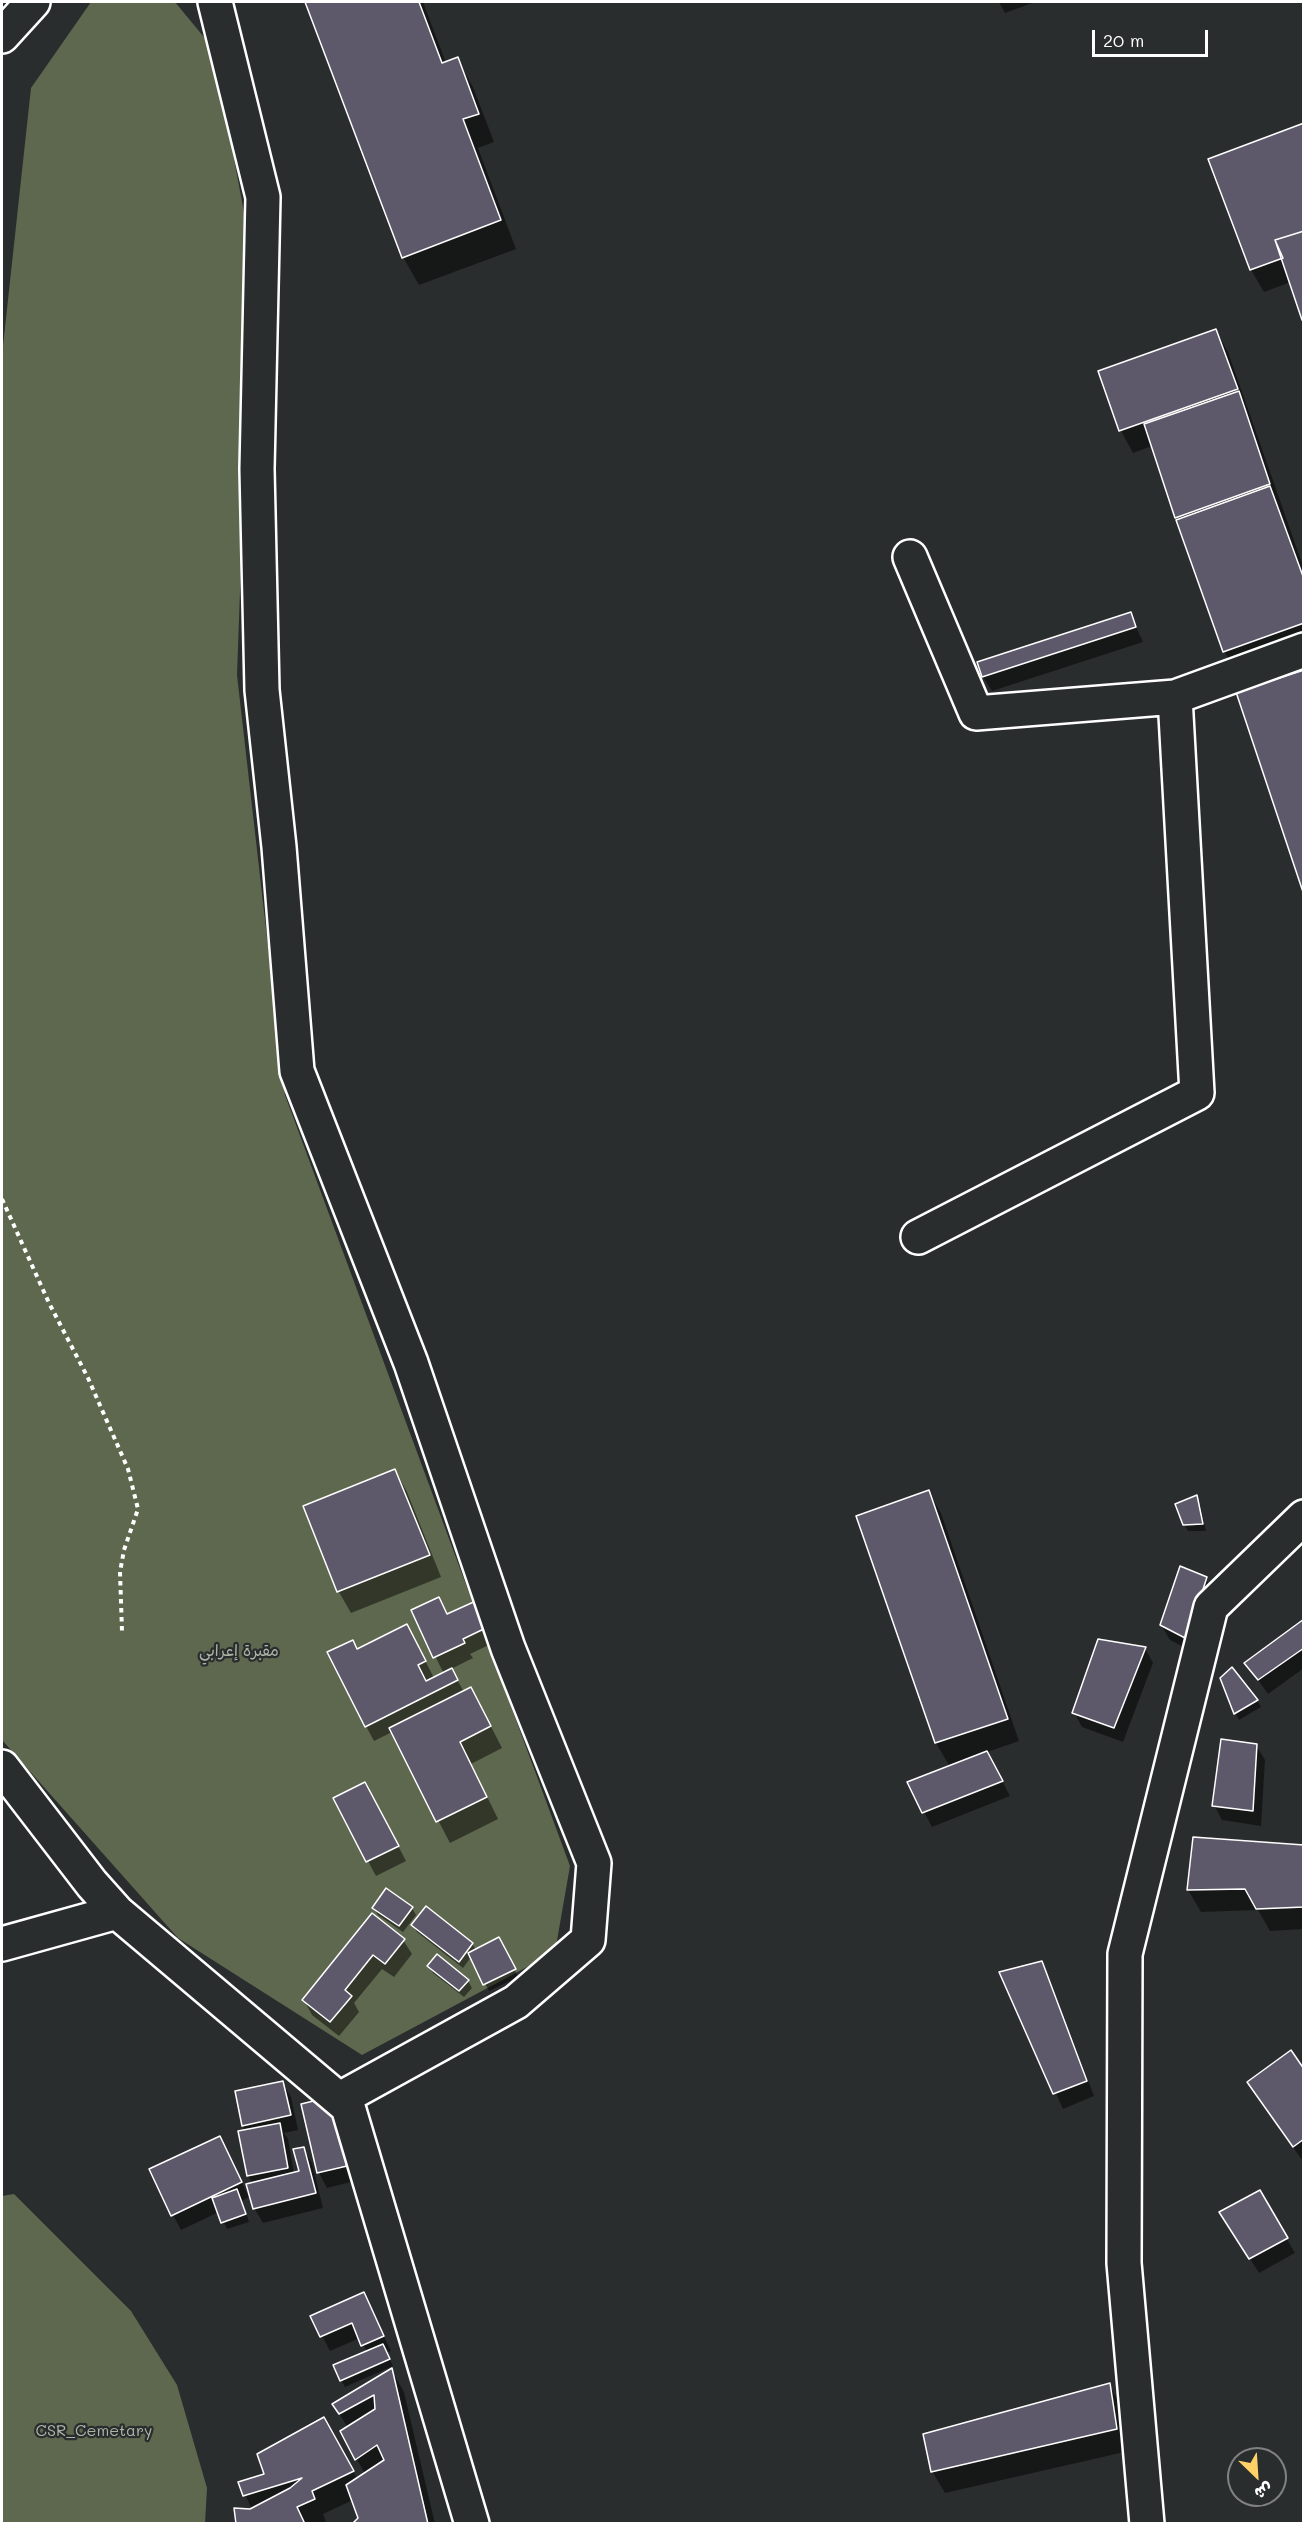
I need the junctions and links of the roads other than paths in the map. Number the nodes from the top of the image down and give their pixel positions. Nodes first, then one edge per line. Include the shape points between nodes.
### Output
1 (33, 2) edge
2 (215, 2) edge
3 (2, 36) edge
4 (910, 557) dead end
5 (1304, 650) edge
6 (1175, 697) junction
7 (918, 1237) dead end
8 (1304, 1516) edge
9 (2, 1767) edge
10 (117, 1912) junction
11 (2, 1944) edge
12 (340, 2099) junction
13 (472, 2523) edge
14 (1148, 2523) edge

1 - 3 street
2 - 12 street via 263,197 257,469 262,690 297,1071 411,1363 508,1648 594,1863 588,1940 516,2002
4 - 6 street via 976,713
5 - 6 street
6 - 7 street via 1197,1094
8 - 14 street via 1211,1607 1125,1954 1124,2263
9 - 10 street
10 - 11 street
10 - 12 street
12 - 13 street via 348,2107

